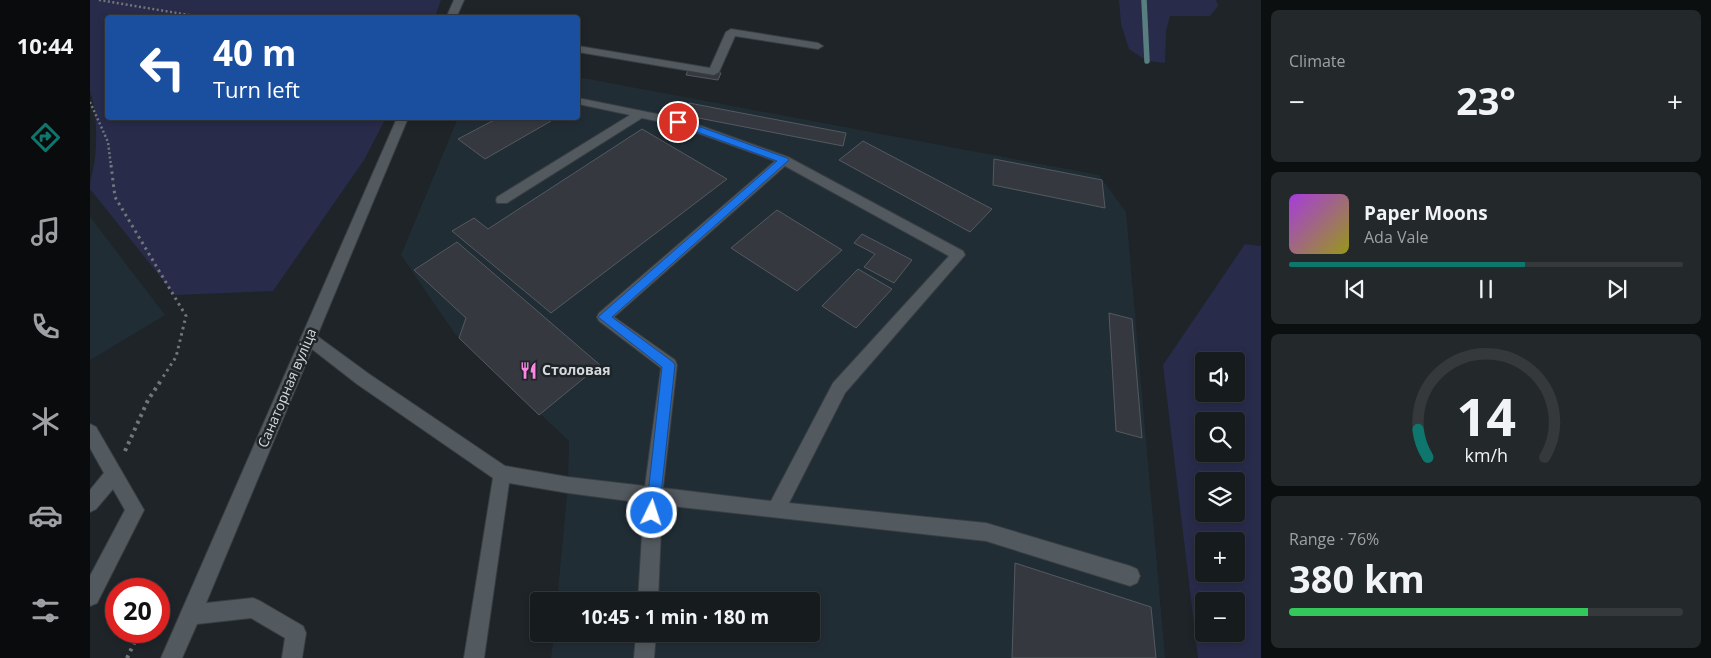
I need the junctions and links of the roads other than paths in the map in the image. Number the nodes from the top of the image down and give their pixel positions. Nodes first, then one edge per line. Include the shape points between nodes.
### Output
1 (459, 0) edge
2 (452, 15) edge
3 (818, 46) dead end
4 (580, 49) edge
5 (580, 100) edge
6 (640, 114) junction
7 (401, 120) edge
8 (784, 160) junction
9 (502, 200) dead end
10 (308, 338) junction
11 (90, 432) edge
12 (115, 474) junction
13 (502, 474) junction
14 (653, 495) junction
15 (90, 503) edge
16 (776, 510) junction
17 (1130, 576) dead end
18 (648, 592) edge
19 (90, 596) edge
20 (192, 615) junction
21 (645, 642) edge
22 (171, 658) edge
23 (292, 658) edge
24 (474, 658) edge
25 (644, 658) edge

1 - 2 street
3 - 4 street via 731,32 714,72
5 - 6 street
6 - 8 street via 678,122
6 - 9 street
7 - 10 street, Санаторная вуліца
8 - 14 street via 604,317 669,365
8 - 16 street via 958,254 839,388
10 - 13 street
10 - 20 street, Санаторная вуліца
11 - 12 street
12 - 15 street
12 - 19 street via 135,510
13 - 14 street
13 - 24 street
14 - 16 street
14 - 18 street
16 - 17 street via 986,532
20 - 22 street, Санаторная вуліца
20 - 23 street via 253,608 296,633
21 - 25 street

